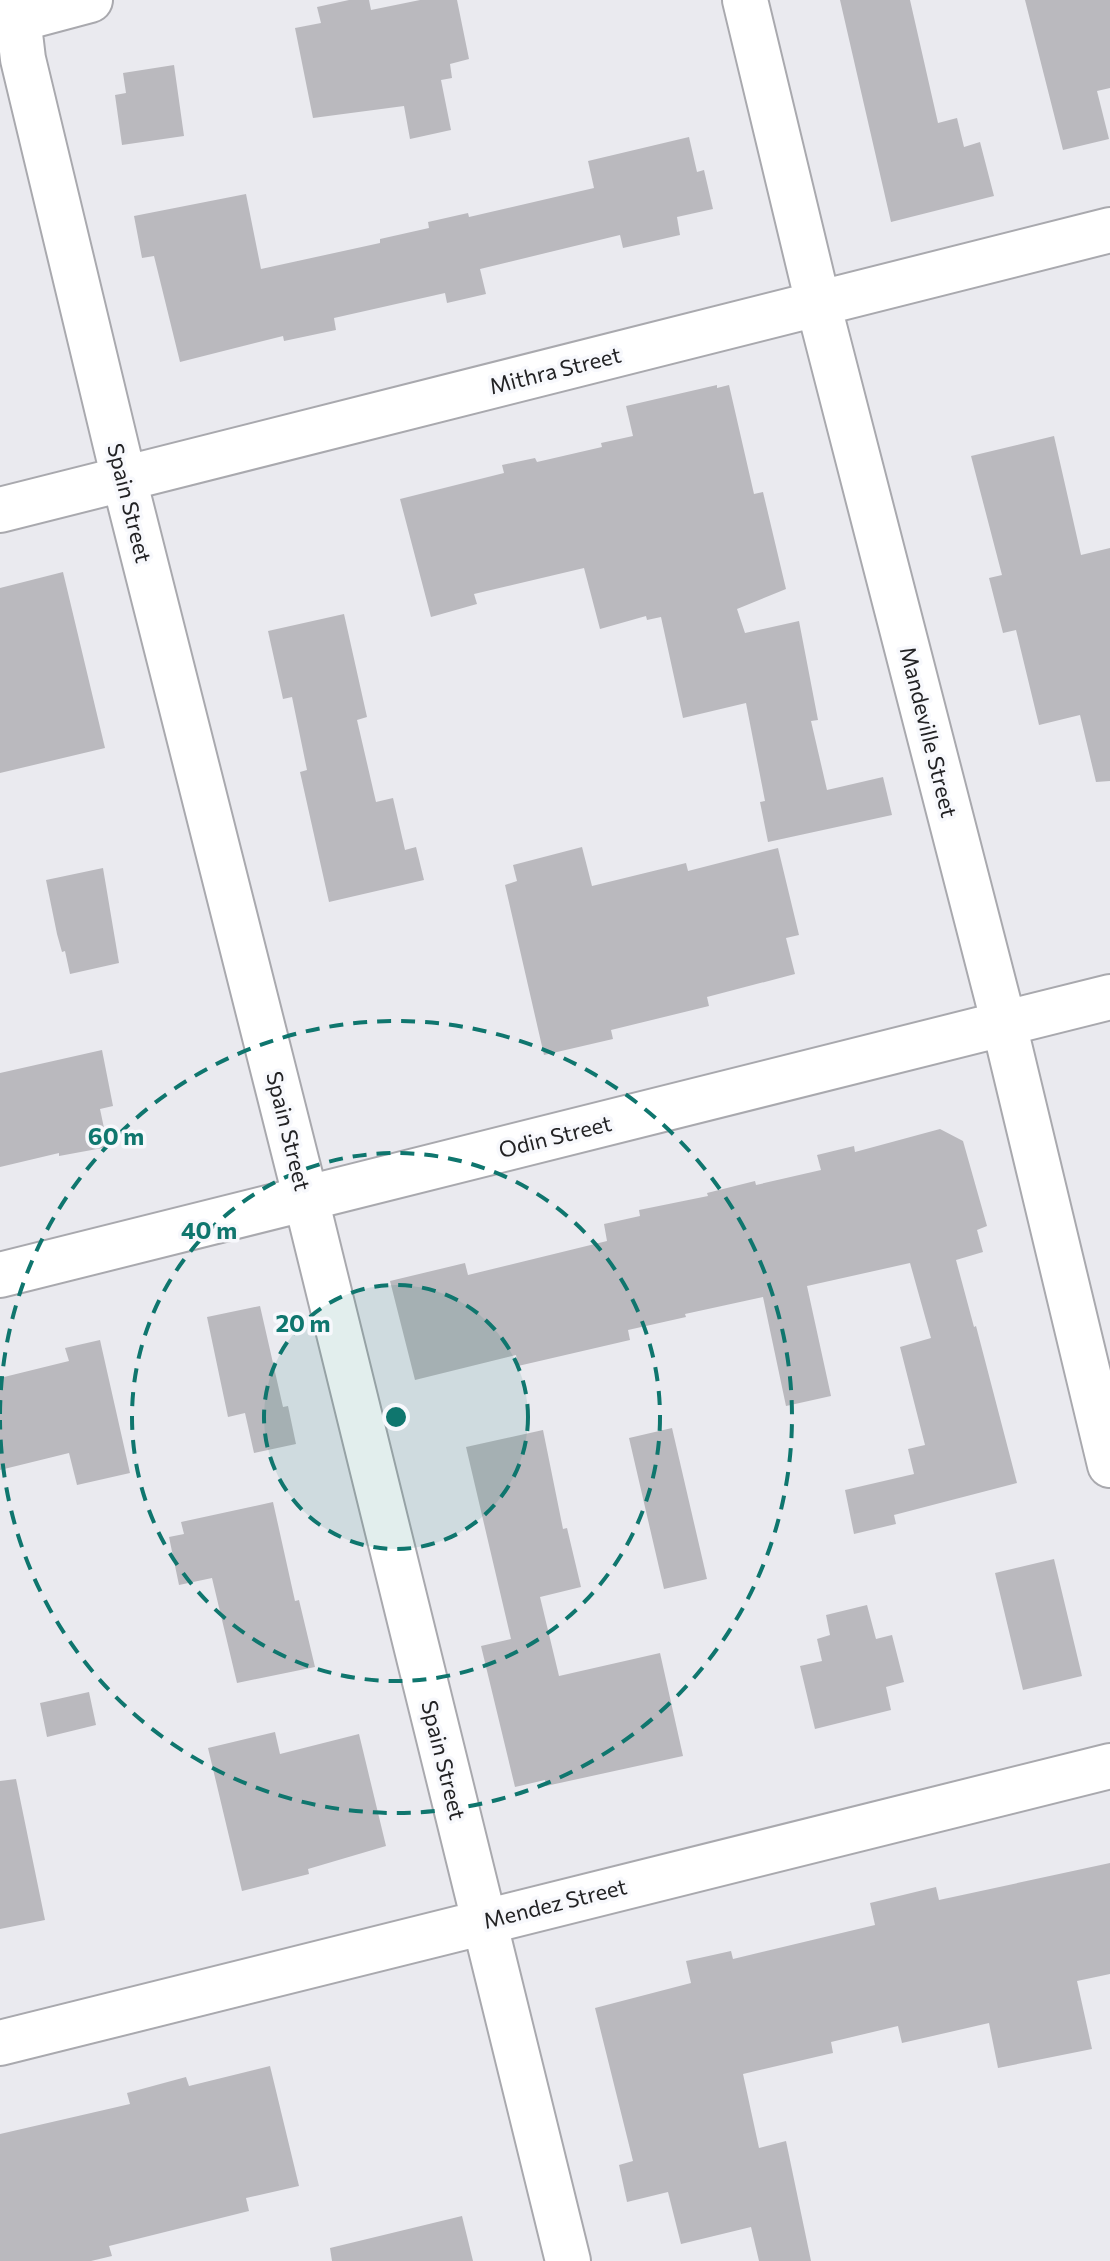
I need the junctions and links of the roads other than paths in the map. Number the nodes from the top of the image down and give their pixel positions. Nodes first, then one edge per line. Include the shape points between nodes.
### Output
1 (90, 0) edge
2 (745, 0) edge
3 (11, 15) edge
4 (1110, 230) edge
5 (818, 303) junction
6 (124, 479) junction
7 (0, 510) edge
8 (1110, 997) edge
9 (1004, 1024) junction
10 (306, 1199) junction
11 (0, 1275) edge
12 (1110, 1465) edge
13 (1110, 1766) edge
14 (484, 1921) junction
15 (0, 2043) edge
16 (568, 2261) edge

1 - 3 street
2 - 5 street, Mandeville Street
3 - 6 street, Spain Street
4 - 5 street, Mithra Street
5 - 6 street, Mithra Street
5 - 9 street, Mandeville Street
6 - 7 street, Mithra Street
6 - 10 street, Spain Street
8 - 9 street, Odin Street
9 - 10 street, Odin Street
9 - 12 street, Mandeville Street
10 - 11 street, Odin Street
10 - 14 street, Spain Street
13 - 14 street, Mendez Street
14 - 15 street, Mendez Street
14 - 16 street, Spain Street

